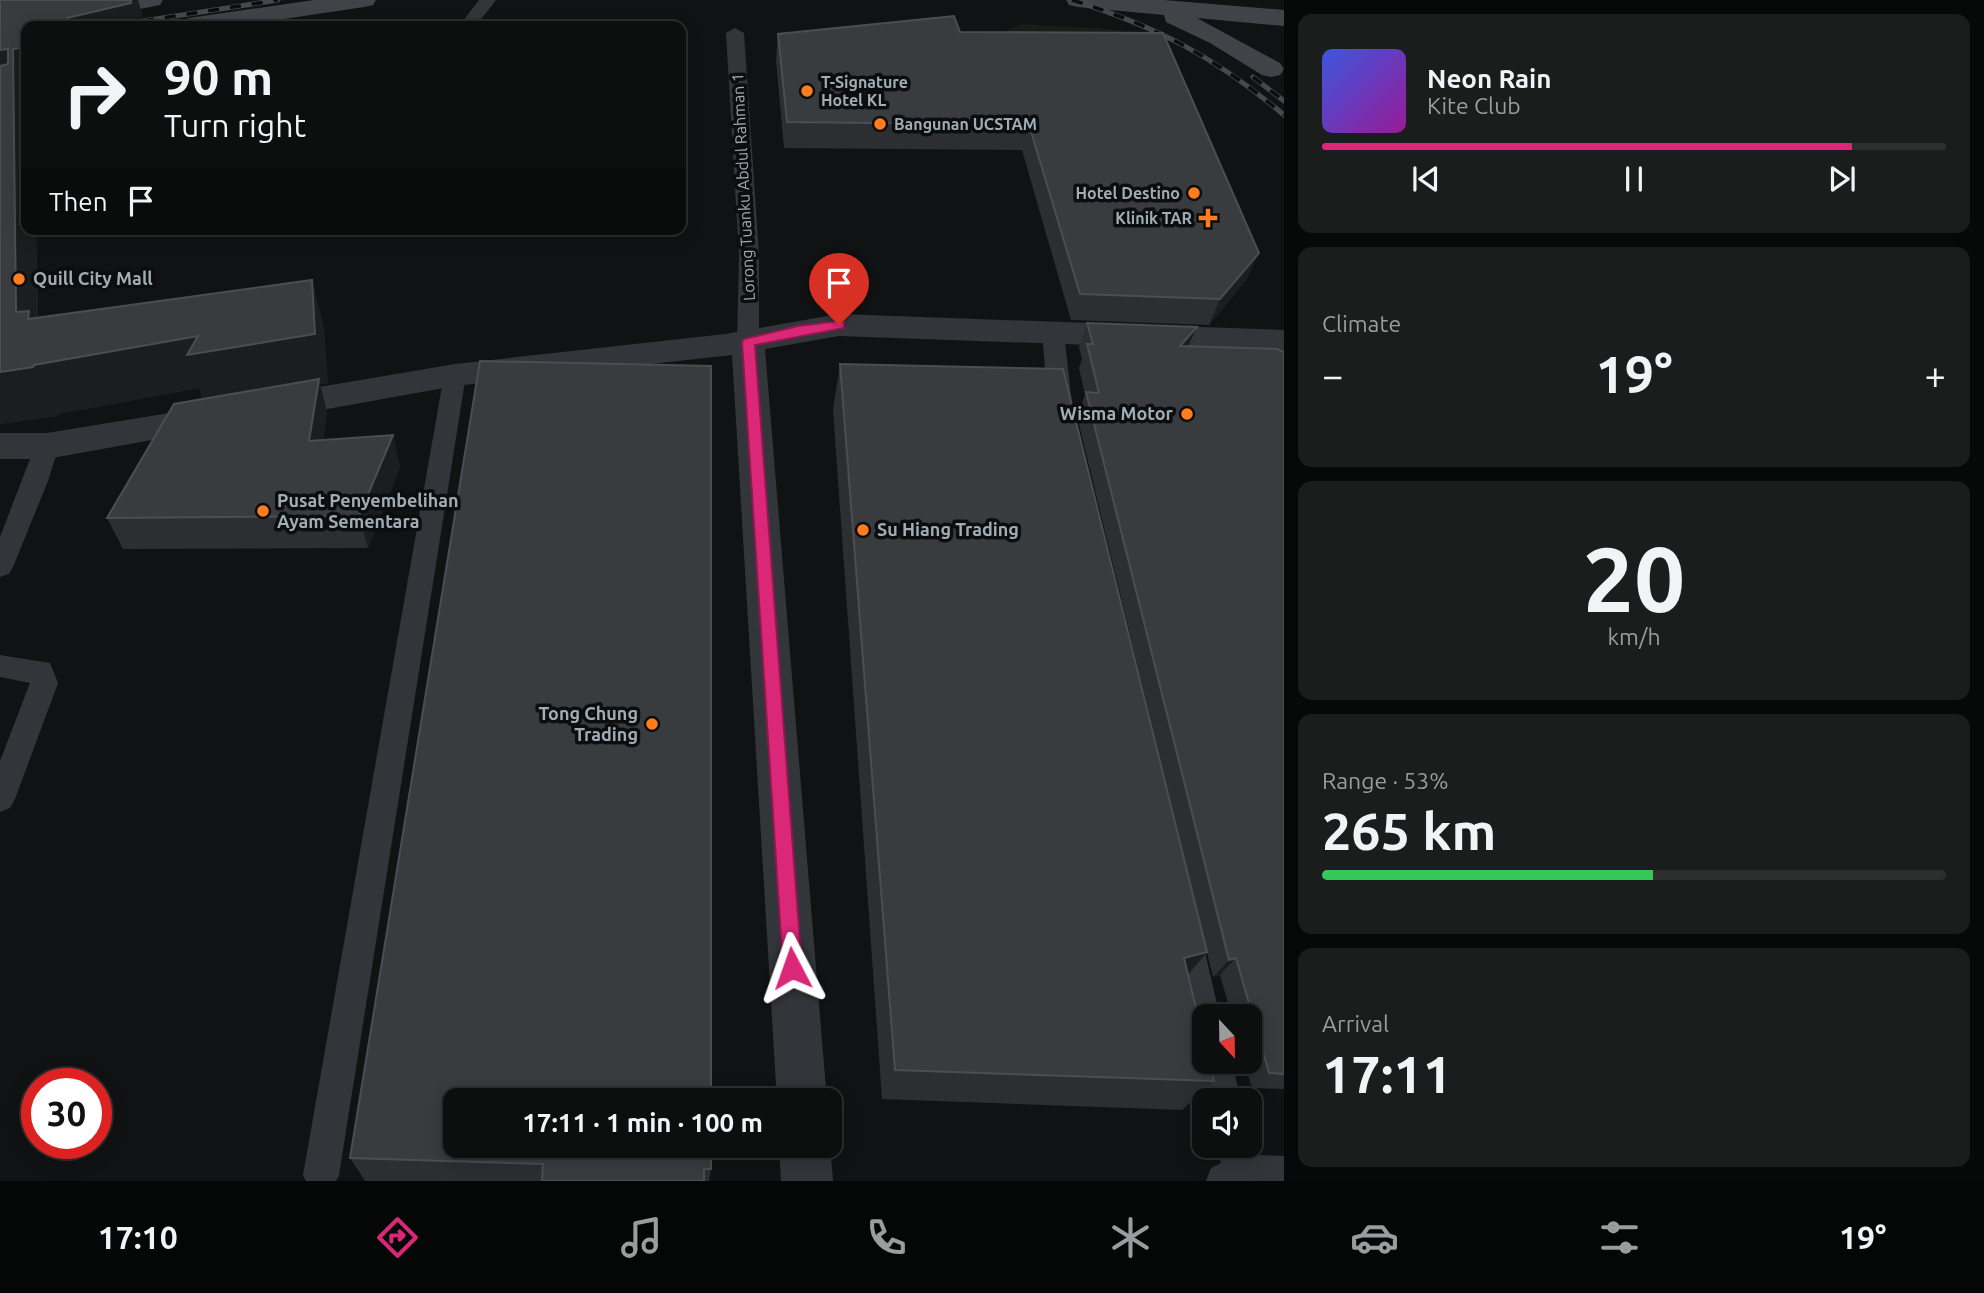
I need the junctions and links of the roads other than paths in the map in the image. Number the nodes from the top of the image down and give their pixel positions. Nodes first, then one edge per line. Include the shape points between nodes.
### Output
1 (364, 0) edge
2 (488, 0) edge
3 (1078, 0) edge
4 (1147, 6) junction
5 (1242, 7) edge
6 (1284, 18) edge
7 (223, 21) edge
8 (471, 21) edge
9 (735, 33) dead end
10 (1053, 333) junction
11 (1284, 341) edge
12 (748, 342) junction
13 (455, 375) junction
14 (1066, 433) edge
15 (0, 446) edge
16 (47, 446) junction
17 (0, 567) edge
18 (0, 666) edge
19 (0, 799) edge
20 (1179, 908) edge
21 (1201, 1004) edge
22 (801, 1088) edge
23 (806, 1158) edge
24 (1236, 1170) edge
25 (1284, 1174) edge
26 (321, 1175) dead end
27 (807, 1181) edge

1 - 7 main road
2 - 8 lane
3 - 4 main road
4 - 5 main road
4 - 5 main road via 1219,38 1275,78
5 - 6 main road
9 - 12 lane, Lorong Tuanku Abdul Rahman 1 via 749,255
10 - 11 street
10 - 12 street via 839,325
10 - 14 lane via 1057,391
12 - 13 street
12 - 22 street
13 - 16 street
13 - 26 lane
15 - 16 street
16 - 17 lane
18 - 19 lane via 40,671 44,683
20 - 21 lane
23 - 27 street
24 - 25 lane

